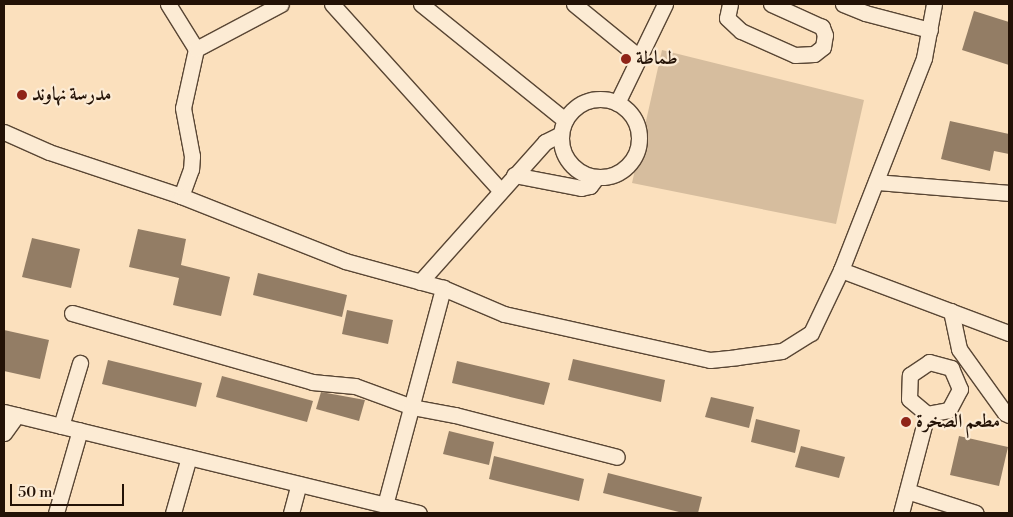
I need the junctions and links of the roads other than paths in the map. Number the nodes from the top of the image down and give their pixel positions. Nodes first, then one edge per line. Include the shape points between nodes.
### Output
1 (168, 4) edge
2 (248, 4) edge
3 (281, 4) edge
4 (332, 4) edge
5 (421, 4) edge
6 (574, 4) edge
7 (666, 4) edge
8 (730, 4) edge
9 (771, 4) edge
10 (843, 4) edge
11 (934, 4) edge
12 (256, 17) junction
13 (930, 30) junction
14 (196, 49) junction
15 (639, 57) junction
16 (616, 103) junction
17 (563, 127) junction
18 (4, 133) edge
19 (514, 175) junction
20 (596, 178) junction
21 (876, 182) junction
22 (500, 190) junction
23 (1009, 193) edge
24 (181, 196) junction
25 (841, 270) junction
26 (420, 282) junction
27 (443, 288) junction
28 (951, 311) junction
29 (72, 313) dead end
30 (1009, 332) edge
31 (80, 364) dead end
32 (412, 407) junction
33 (11, 414) edge
34 (927, 414) dead end
35 (1009, 415) edge
36 (61, 426) junction
37 (80, 430) junction
38 (4, 433) edge
39 (189, 457) junction
40 (617, 457) dead end
41 (299, 484) junction
42 (907, 490) junction
43 (385, 505) junction
44 (413, 512) edge
45 (56, 513) edge
46 (174, 513) edge
47 (291, 513) edge
48 (901, 513) edge
49 (976, 513) edge

1 - 14 street
2 - 12 street
3 - 12 street
4 - 22 street
5 - 17 street
6 - 15 street
7 - 15 street
8 - 9 street via 727,18 741,31 795,55 814,54 823,47 825,35 822,27
10 - 13 street
11 - 13 street
12 - 14 street
13 - 21 street via 924,58
14 - 24 street via 183,108 192,156 191,169
15 - 16 street
16 - 17 street via 602,99 588,101 575,108
16 - 20 street via 629,112 637,126 636,149 625,168 611,176
17 - 19 street
17 - 20 street via 562,149 569,163 581,173
18 - 24 street via 49,152
19 - 20 street via 581,188 590,186
19 - 22 street
21 - 23 street
21 - 25 street
22 - 26 street
24 - 26 street via 345,261
25 - 27 street via 811,332 782,351 710,360 504,314
25 - 28 street
26 - 27 street
27 - 32 street
28 - 30 street
28 - 35 street via 959,349
29 - 32 street via 312,382 356,386
31 - 36 street
32 - 40 street
32 - 43 street
33 - 36 street
33 - 38 street
34 - 42 street
36 - 37 street
37 - 39 street
37 - 45 street
39 - 41 street
39 - 46 street
41 - 43 street
41 - 47 street
42 - 48 street
42 - 49 street
43 - 44 street

